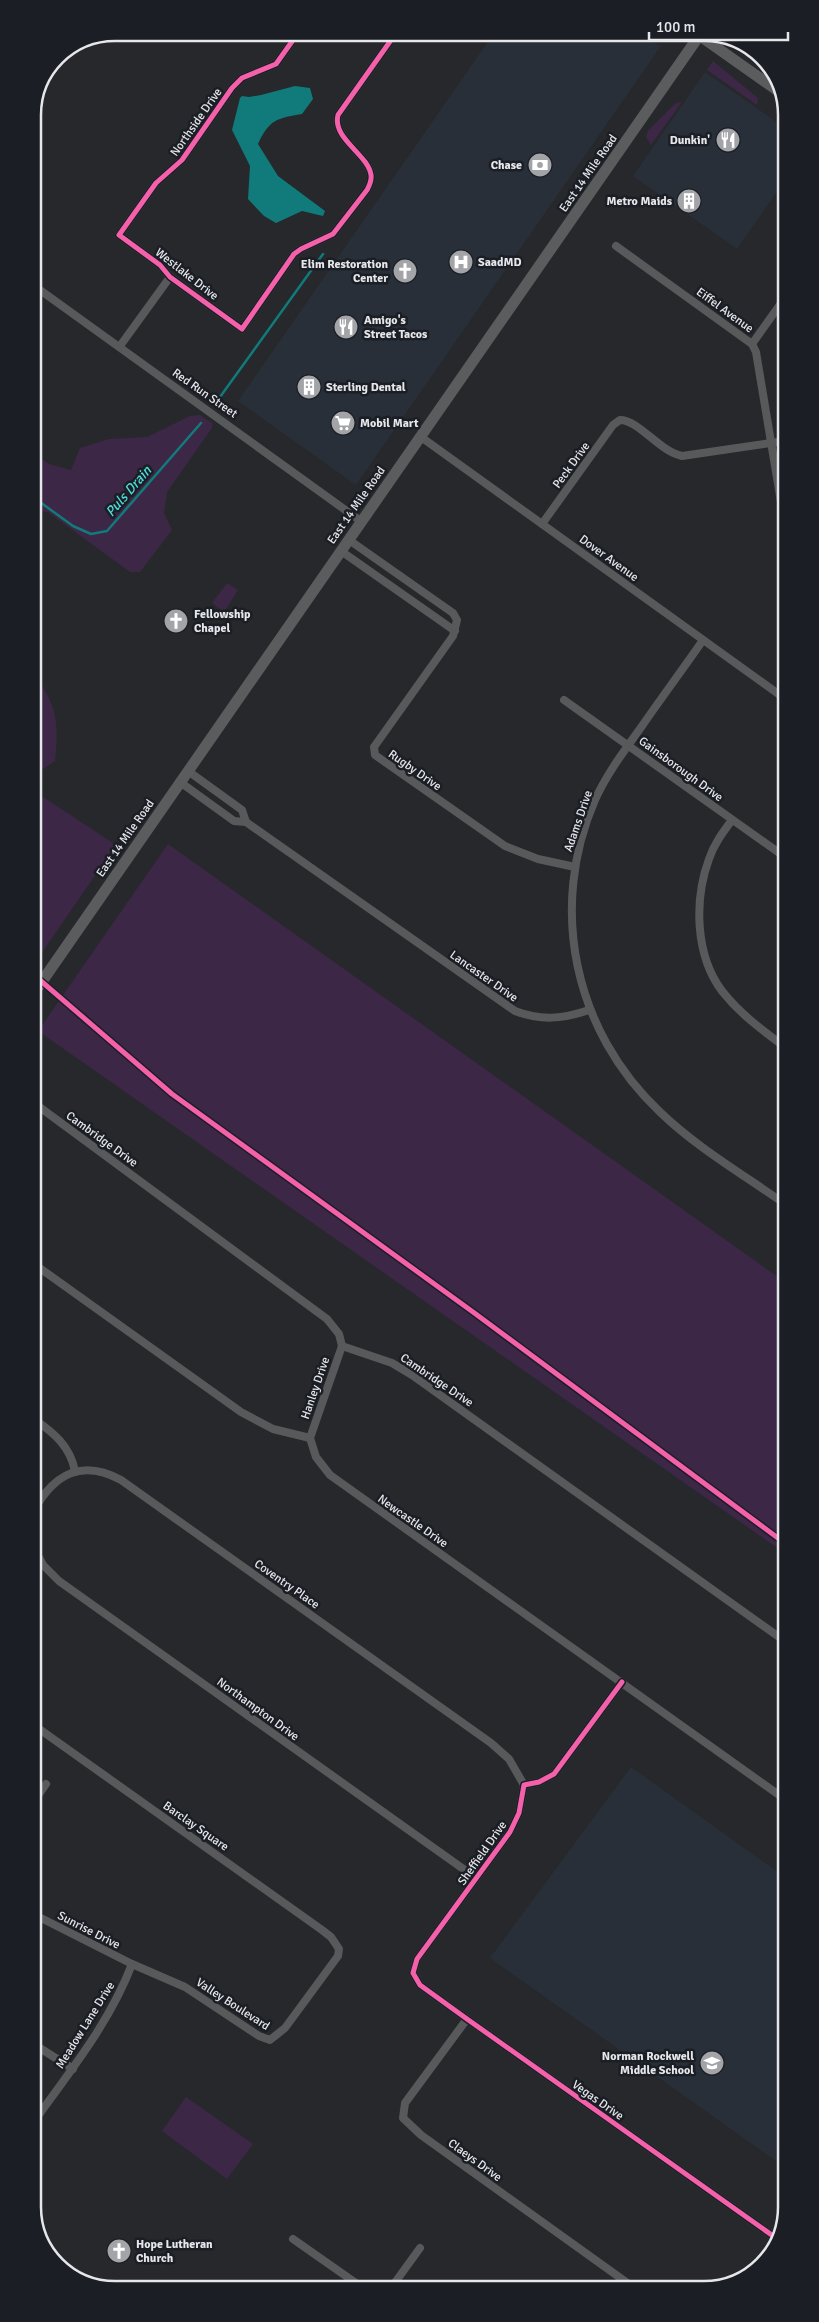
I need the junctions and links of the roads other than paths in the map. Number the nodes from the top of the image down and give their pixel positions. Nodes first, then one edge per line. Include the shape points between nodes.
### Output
1 (292, 41) edge
2 (390, 41) edge
3 (694, 41) edge
4 (709, 41) edge
5 (771, 86) edge
6 (119, 235) joint
7 (616, 246) dead end
8 (170, 277) junction
9 (41, 291) edge
10 (778, 307) edge
11 (752, 344) junction
12 (120, 346) junction
13 (421, 437) junction
14 (778, 442) edge
15 (771, 443) junction
16 (778, 484) edge
17 (362, 522) junction
18 (542, 524) junction
19 (349, 540) junction
20 (341, 551) junction
21 (455, 631) junction
22 (703, 640) junction
23 (778, 694) edge
24 (564, 700) dead end
25 (628, 745) junction
26 (188, 771) junction
27 (180, 782) junction
28 (732, 820) junction
29 (246, 822) junction
30 (778, 852) edge
31 (575, 867) junction
32 (41, 983) edge
33 (589, 1010) junction
34 (778, 1042) edge
35 (41, 1108) edge
36 (778, 1199) edge
37 (41, 1269) edge
38 (342, 1346) junction
39 (41, 1424) edge
40 (310, 1438) junction
41 (75, 1470) junction
42 (41, 1501) edge
43 (41, 1562) edge
44 (778, 1636) edge
45 (622, 1682) junction
46 (41, 1730) edge
47 (46, 1784) dead end
48 (524, 1785) junction
49 (41, 1791) edge
50 (778, 1794) edge
51 (476, 1878) junction
52 (41, 1918) edge
53 (339, 1949) joint
54 (132, 1964) junction
55 (413, 1973) joint
56 (467, 2019) junction
57 (41, 2049) edge
58 (73, 2069) junction
59 (41, 2112) edge
60 (772, 2235) edge
61 (293, 2239) dead end
62 (420, 2248) dead end
63 (353, 2281) edge
64 (397, 2281) edge
65 (626, 2281) edge

1 - 6 street, Northside Drive via 276,64 242,78 232,88 182,160 156,184
2 - 8 street, Westlake Drive via 338,115 340,130 371,176 367,190 333,234 294,254 242,329
3 - 13 main road, East 14 Mile Road
4 - 5 main road
6 - 8 street, Westlake Drive via 160,265
7 - 11 street, Eiffel Avenue
8 - 12 street, Westlake Drive
9 - 12 street, Red Run Street
10 - 11 street
11 - 15 street, Eiffel Avenue
12 - 17 street, Red Run Street
13 - 17 main road, East 14 Mile Road
13 - 18 street, Dover Avenue
14 - 15 street
15 - 16 street, Eiffel Avenue
15 - 18 street, Peck Drive via 682,456 670,452 629,422 620,420 613,425
17 - 19 main road, East 14 Mile Road
18 - 22 street, Dover Avenue
19 - 20 main road, East 14 Mile Road
19 - 21 street via 453,613 457,620
20 - 21 street
20 - 26 main road, East 14 Mile Road
21 - 31 street, Rugby Drive via 376,743 375,755 505,846 538,859
22 - 23 street, Dover Avenue
22 - 25 street, Adams Drive
24 - 25 street, Gainsborough Drive
25 - 28 street, Gainsborough Drive
25 - 31 street, Adams Drive via 596,799
26 - 27 main road, East 14 Mile Road
26 - 29 street, Lancaster Drive via 242,810
27 - 29 street, Lancaster Drive via 234,821
27 - 32 main road, East 14 Mile Road
28 - 30 street, Gainsborough Drive
28 - 34 street via 715,845 704,879 699,924 702,943 714,979 722,991 753,1024
29 - 33 street, Lancaster Drive via 515,1011 555,1019
31 - 33 street, Adams Drive via 573,942
33 - 36 street via 614,1059 660,1113
35 - 38 street, Cambridge Drive via 328,1319 339,1334
37 - 40 street via 241,1412 273,1429
38 - 40 street, Hanley Drive
38 - 44 street, Cambridge Drive via 392,1363 412,1375
39 - 41 street via 65,1445
40 - 45 street, Newcastle Drive via 316,1457 330,1475
41 - 42 street via 56,1481
41 - 48 street, Coventry Place via 97,1471 121,1480 491,1742 509,1759
43 - 51 street, Northampton Drive via 59,1580
45 - 48 street via 554,1774
45 - 50 street, Newcastle Drive
46 - 53 street, Barclay Square via 322,1930
47 - 49 street
48 - 51 street, Sheffield Drive via 515,1822
51 - 55 street, Sheffield Drive via 417,1959
52 - 54 street, Sunrise Drive
53 - 54 street, Valley Boulevard via 338,1956 285,2028 270,2040 185,1987
54 - 58 street, Meadow Lane Drive via 117,1999
55 - 56 street, Vegas Drive via 420,1985
56 - 60 street, Vegas Drive
56 - 65 street, Claeys Drive via 405,2103 403,2118 421,2135
57 - 58 street
58 - 59 street, Meadow Lane Drive
61 - 63 street
62 - 64 street

